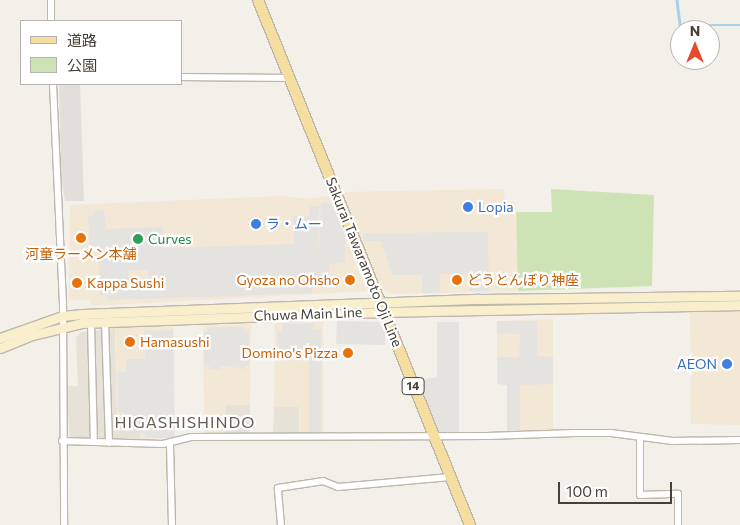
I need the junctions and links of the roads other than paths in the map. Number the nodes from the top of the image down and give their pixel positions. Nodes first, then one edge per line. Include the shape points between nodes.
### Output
1 (51, 0) edge
2 (258, 0) edge
3 (51, 20) edge
4 (182, 78) edge
5 (292, 78) junction
6 (53, 85) edge
7 (740, 296) edge
8 (740, 305) edge
9 (382, 307) junction
10 (62, 316) junction
11 (91, 322) junction
12 (105, 322) junction
13 (61, 327) junction
14 (0, 338) edge
15 (0, 348) edge
16 (434, 436) junction
17 (640, 437) junction
18 (740, 440) edge
19 (62, 441) junction
20 (94, 442) junction
21 (109, 443) junction
22 (170, 444) junction
23 (451, 477) junction
24 (64, 525) edge
25 (172, 525) edge
26 (281, 525) edge
27 (470, 525) edge
28 (678, 525) edge

1 - 3 street
2 - 5 main road, Sakurai Tawaramoto Oji Line / 14
4 - 5 street
5 - 9 main road, Sakurai Tawaramoto Oji Line / 14
6 - 10 street
7 - 9 main road, Chuwa Main Line
8 - 9 main road, Chuwa Main Line
9 - 10 main road, Chuwa Main Line
9 - 12 main road, Chuwa Main Line
9 - 16 main road, Sakurai Tawaramoto Oji Line / 14
10 - 13 street
10 - 14 main road, Chuwa Main Line
11 - 12 main road, Chuwa Main Line
11 - 13 main road, Chuwa Main Line
11 - 20 street
12 - 21 street
13 - 15 main road, Chuwa Main Line
13 - 19 street
16 - 17 street via 575,433
16 - 22 street via 191,437
16 - 23 main road, Sakurai Tawaramoto Oji Line / 14
17 - 18 street via 672,441
17 - 28 street via 640,495 678,494
19 - 20 street
19 - 24 street
20 - 21 street
21 - 22 street
22 - 25 street
23 - 26 street via 338,487 323,481 278,488
23 - 27 main road, Sakurai Tawaramoto Oji Line / 14

